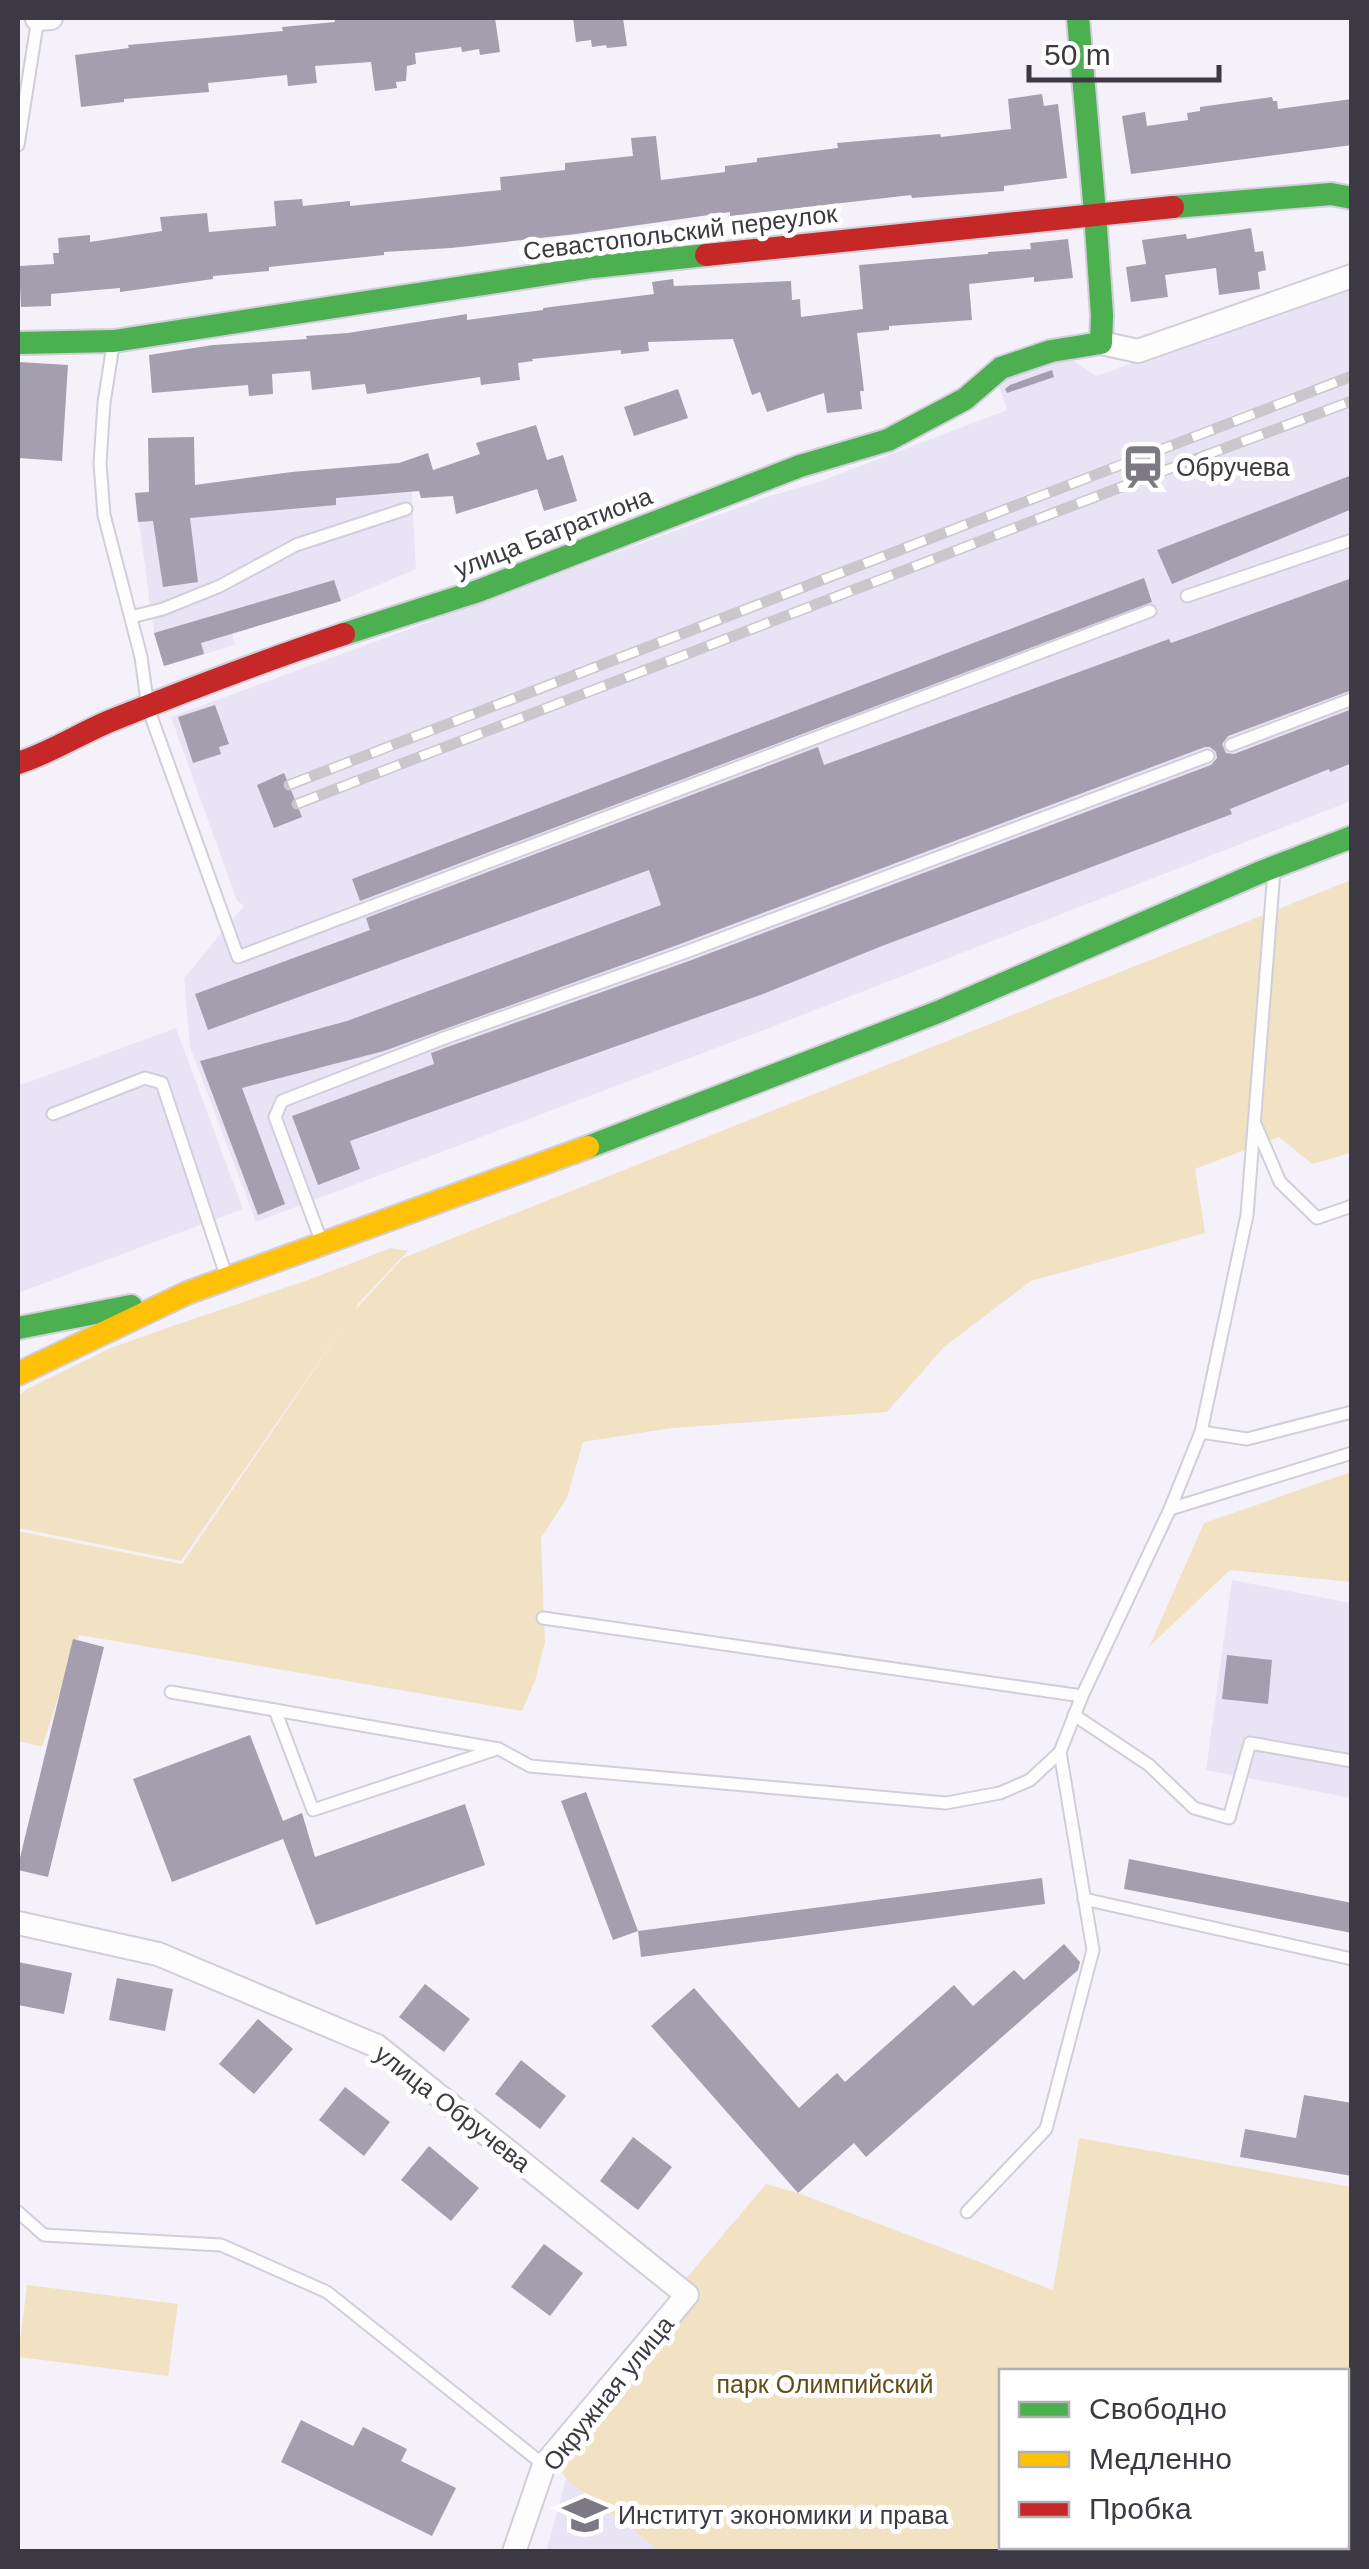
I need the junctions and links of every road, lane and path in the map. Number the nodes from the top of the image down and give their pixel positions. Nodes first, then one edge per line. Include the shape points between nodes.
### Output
1 (42, 18) edge
2 (1078, 18) edge
3 (18, 146) edge
4 (1352, 198) edge
5 (1095, 213) junction
6 (1352, 276) edge
7 (114, 341) junction
8 (18, 343) edge
9 (1101, 343) junction
10 (406, 509) dead end
11 (1352, 540) edge
12 (1187, 596) dead end
13 (1150, 610) dead end
14 (131, 617) junction
15 (1352, 699) edge
16 (148, 708) junction
17 (1232, 744) dead end
18 (1208, 756) dead end
19 (18, 763) edge
20 (1352, 838) edge
21 (1274, 867) junction
22 (53, 1114) dead end
23 (1254, 1122) junction
24 (1352, 1206) edge
25 (322, 1243) junction
26 (227, 1278) junction
27 (187, 1293) junction
28 (18, 1328) edge
29 (18, 1374) edge
30 (1352, 1412) edge
31 (1201, 1432) junction
32 (1352, 1453) edge
33 (1170, 1509) junction
34 (543, 1618) dead end
35 (171, 1692) dead end
36 (1082, 1696) junction
37 (274, 1710) junction
38 (1074, 1715) junction
39 (498, 1749) junction
40 (1060, 1752) junction
41 (1352, 1762) edge
42 (1084, 1899) junction
43 (18, 1923) edge
44 (1352, 1958) edge
45 (18, 2212) edge
46 (967, 2212) dead end
47 (687, 2295) joint
48 (544, 2465) junction
49 (514, 2552) edge

1 - 3 lane
2 - 5 street
4 - 5 street, Севастопольский переулок via 1330,194
5 - 7 street, Севастопольский переулок via 593,267
5 - 9 street
6 - 9 street, улица Багратиона via 1138,351
7 - 8 street, Севастопольский переулок
7 - 14 lane via 100,462 104,516
9 - 16 street, улица Багратиона via 1001,368 965,399 888,440 800,466 478,591
10 - 14 lane via 296,545 220,586
11 - 12 lane
13 - 16 lane via 238,957
14 - 16 lane
15 - 17 lane
16 - 19 street, улица Багратиона
18 - 25 lane via 282,1101 275,1117
20 - 21 street
21 - 23 lane
21 - 25 street via 938,1012
22 - 26 lane via 145,1078 162,1083
23 - 24 lane via 1280,1182 1316,1218
23 - 31 lane via 1247,1215
25 - 26 street
26 - 27 street
27 - 28 street
27 - 29 street
30 - 31 lane via 1247,1439
31 - 33 lane
32 - 33 lane
33 - 36 lane
34 - 36 lane
35 - 37 lane
36 - 38 lane
37 - 39 lane
37 - 39 lane via 313,1810
38 - 40 lane
38 - 41 lane via 1150,1765 1194,1808 1229,1818 1250,1743
39 - 40 lane via 530,1766 946,1803 1030,1780
40 - 42 lane
42 - 44 lane
42 - 46 lane via 1093,1950 1046,2129
43 - 47 street, улица Обручева via 158,1954 378,2046
45 - 48 lane via 44,2235 221,2245 326,2292
47 - 48 street, Окружная улица
48 - 49 street, Окружная улица

